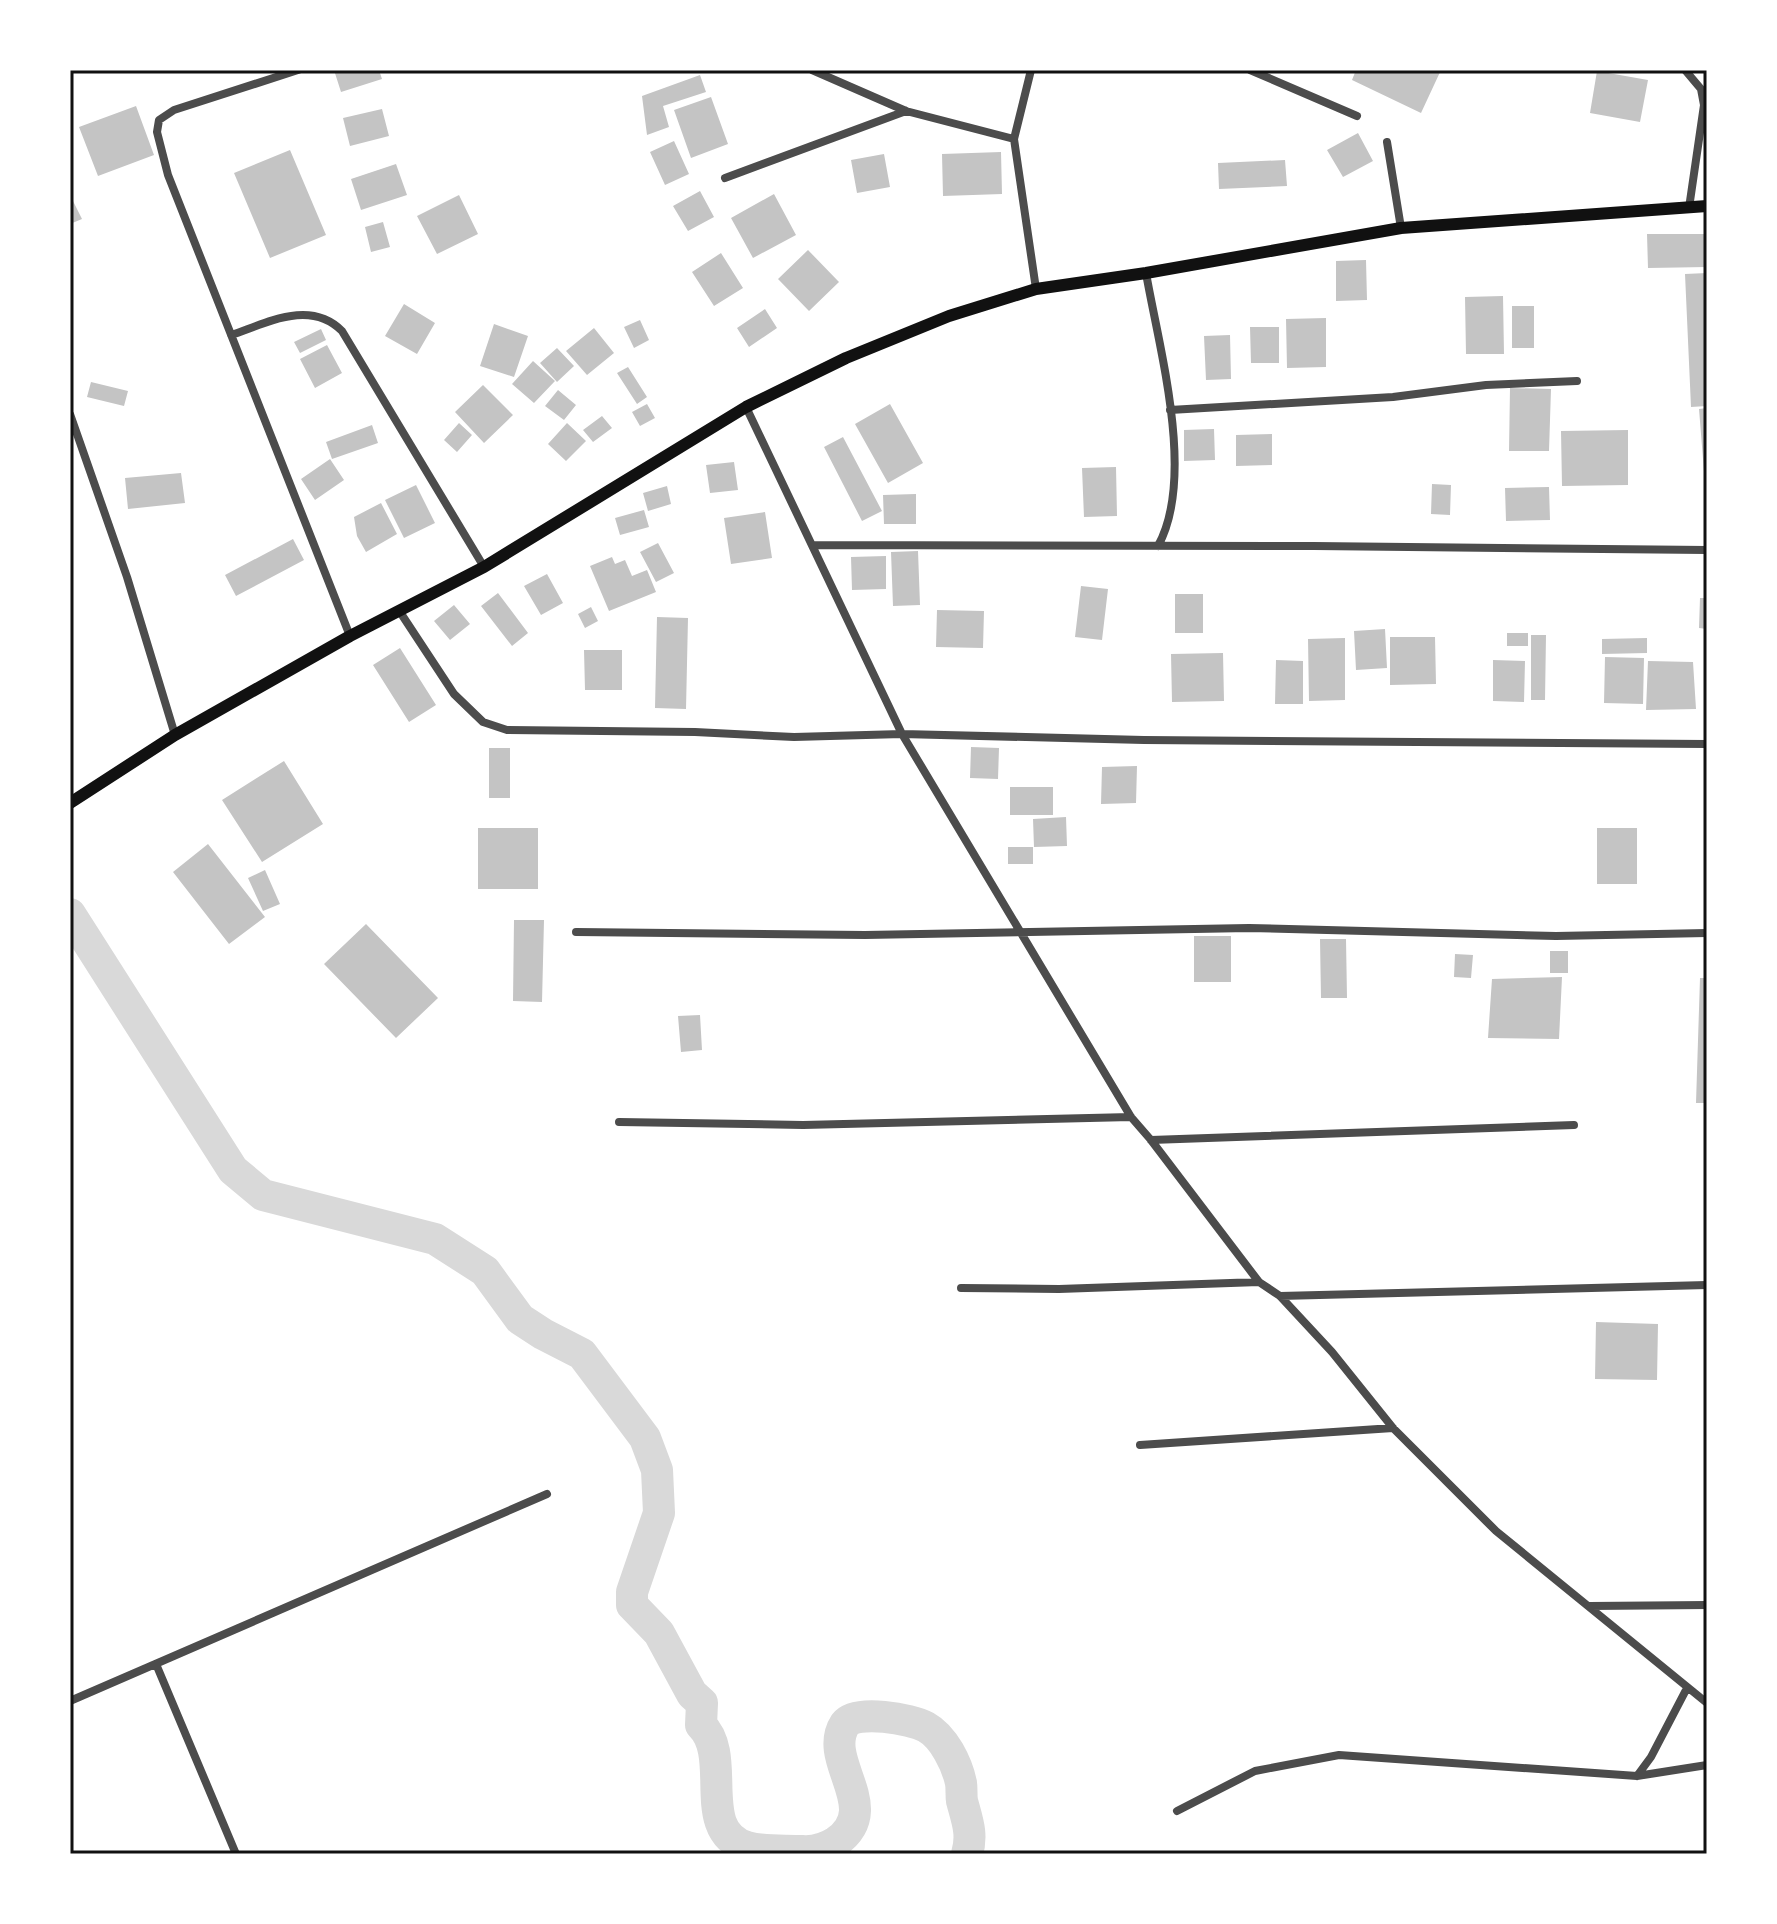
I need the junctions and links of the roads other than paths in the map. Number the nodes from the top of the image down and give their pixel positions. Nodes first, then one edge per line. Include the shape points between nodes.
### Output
1 (298, 70) edge
2 (812, 70) edge
3 (1031, 70) edge
4 (1250, 70) edge
5 (1685, 70) edge
6 (906, 111) junction
7 (1357, 116) dead end
8 (1014, 139) junction
9 (1387, 142) dead end
10 (725, 178) dead end
11 (1707, 206) edge
12 (1689, 208) junction
13 (1401, 228) junction
14 (1146, 273) junction
15 (1036, 289) junction
16 (231, 335) junction
17 (1577, 381) dead end
18 (746, 407) junction
19 (1170, 410) junction
20 (70, 414) edge
21 (812, 545) junction
22 (1158, 546) junction
23 (1707, 550) edge
24 (484, 567) junction
25 (400, 612) junction
26 (350, 636) junction
27 (902, 734) junction
28 (175, 735) junction
29 (1707, 744) edge
30 (70, 803) edge
31 (576, 932) dead end
32 (1019, 932) junction
33 (1707, 933) edge
34 (1131, 1117) junction
35 (619, 1122) dead end
36 (1574, 1125) dead end
37 (1151, 1140) junction
38 (1259, 1282) junction
39 (1707, 1285) edge
40 (961, 1288) dead end
41 (1280, 1296) junction
42 (1393, 1428) junction
43 (1140, 1445) dead end
44 (547, 1494) dead end
45 (1707, 1605) edge
46 (1590, 1606) junction
47 (156, 1664) junction
48 (1687, 1688) junction
49 (70, 1701) edge
50 (1707, 1703) edge
51 (1707, 1765) edge
52 (1637, 1776) junction
53 (1177, 1811) dead end
54 (236, 1854) edge

1 - 16 street via 174,110 159,120 168,175
2 - 6 street
3 - 8 street
4 - 7 street
5 - 12 street via 1701,89 1704,105
6 - 8 street
6 - 10 street
8 - 15 street
9 - 13 street
11 - 12 main road
12 - 13 main road
13 - 14 main road
14 - 15 main road
14 - 19 street
15 - 18 main road via 846,358
16 - 24 street via 295,314 319,315 342,331
16 - 26 street
17 - 19 street
18 - 21 street
18 - 24 main road
19 - 22 street via 1175,476
20 - 28 street
21 - 22 street
21 - 27 street
22 - 23 street
24 - 25 main road
25 - 26 main road
25 - 27 street via 454,694 483,722 507,730 794,737
26 - 28 main road
27 - 29 street
27 - 32 street
28 - 30 main road
31 - 32 street
32 - 33 street via 1249,928 1556,936
32 - 34 street
34 - 35 street via 803,1125
34 - 37 street
36 - 37 street
37 - 38 street
38 - 40 street
38 - 41 street
39 - 41 street
41 - 42 street
42 - 43 street
42 - 46 street via 1496,1531
44 - 47 street
45 - 46 street
46 - 48 street
47 - 49 street
47 - 54 street
48 - 50 street
48 - 52 street
51 - 52 street
52 - 53 street via 1339,1755 1255,1771

